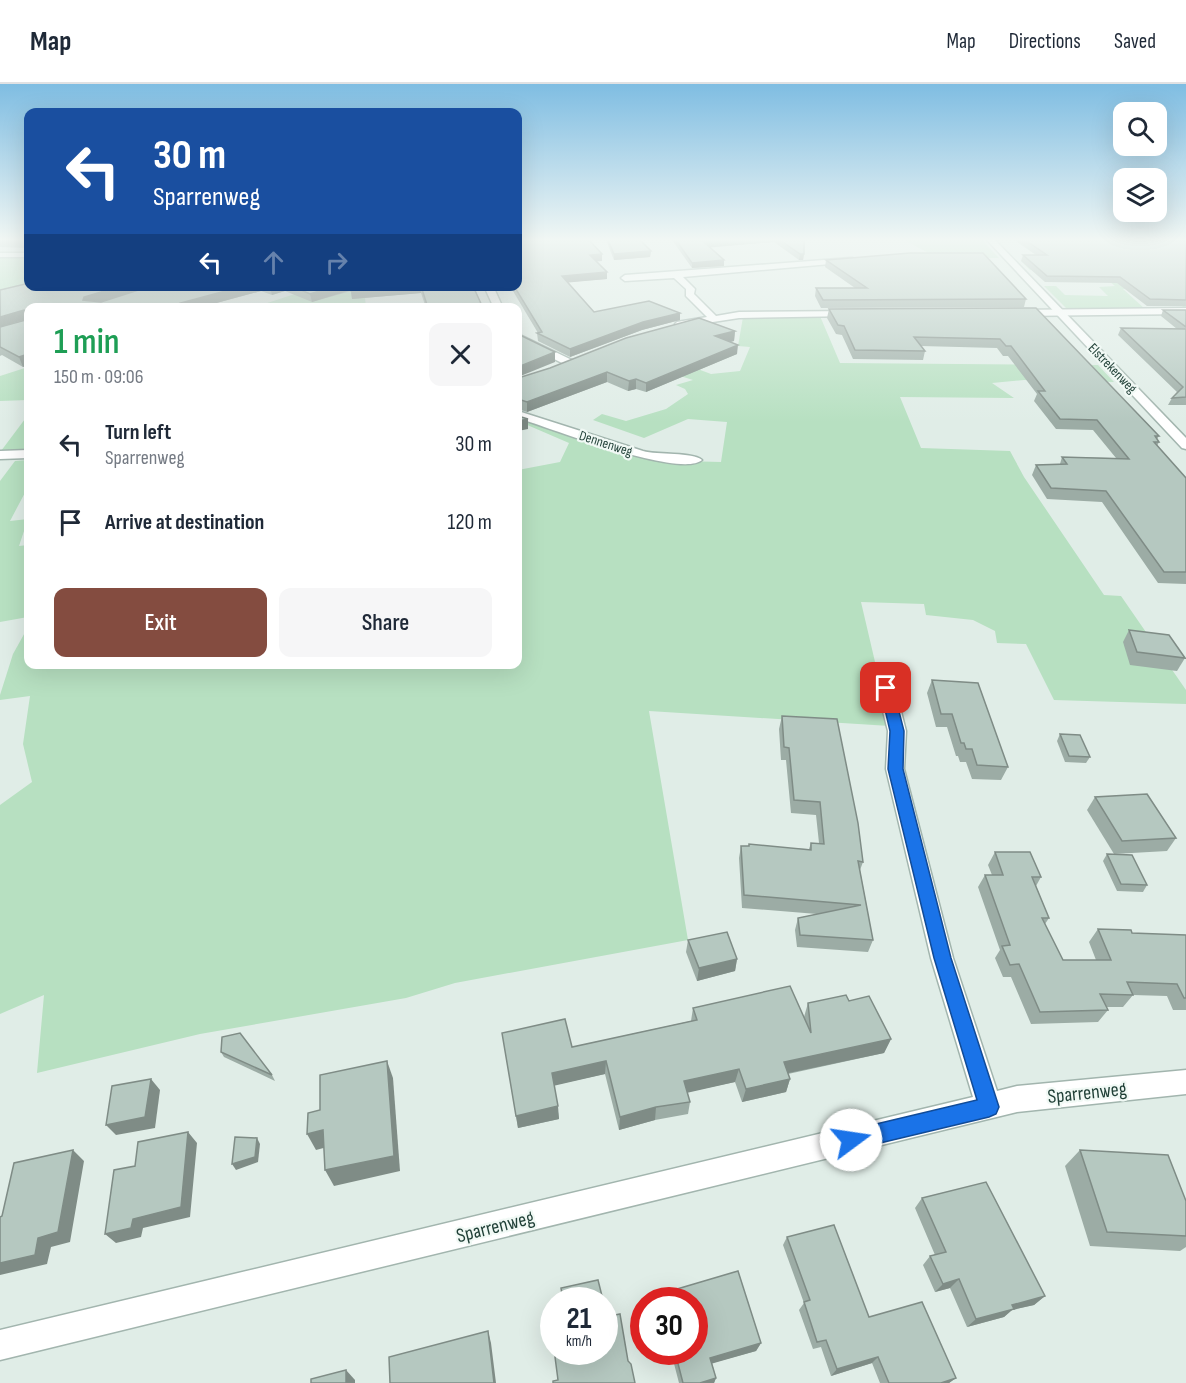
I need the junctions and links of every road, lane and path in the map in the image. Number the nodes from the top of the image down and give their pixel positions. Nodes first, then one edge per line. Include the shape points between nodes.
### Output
1 (696, 301) edge
2 (1048, 301) edge
3 (1186, 311) edge
4 (860, 313) edge
5 (1003, 313) edge
6 (1060, 313) junction
7 (713, 318) junction
8 (672, 327) edge
9 (522, 340) edge
10 (570, 363) edge
11 (522, 415) edge
12 (1186, 445) edge
13 (24, 454) edge
14 (0, 455) edge
15 (696, 460) dead end
16 (886, 688) dead end
17 (1186, 1082) edge
18 (989, 1107) junction
19 (0, 1345) edge

1 - 7 street
2 - 6 street, Elstrekenweg
3 - 6 street
4 - 7 street
5 - 6 street
6 - 12 street, Elstrekenweg
7 - 8 street
9 - 10 street
11 - 15 street, Dennenweg via 639,454
13 - 14 street
16 - 18 street via 897,731 898,780 942,958
17 - 18 street, Sparrenweg via 1017,1099
18 - 19 street, Sparrenweg

